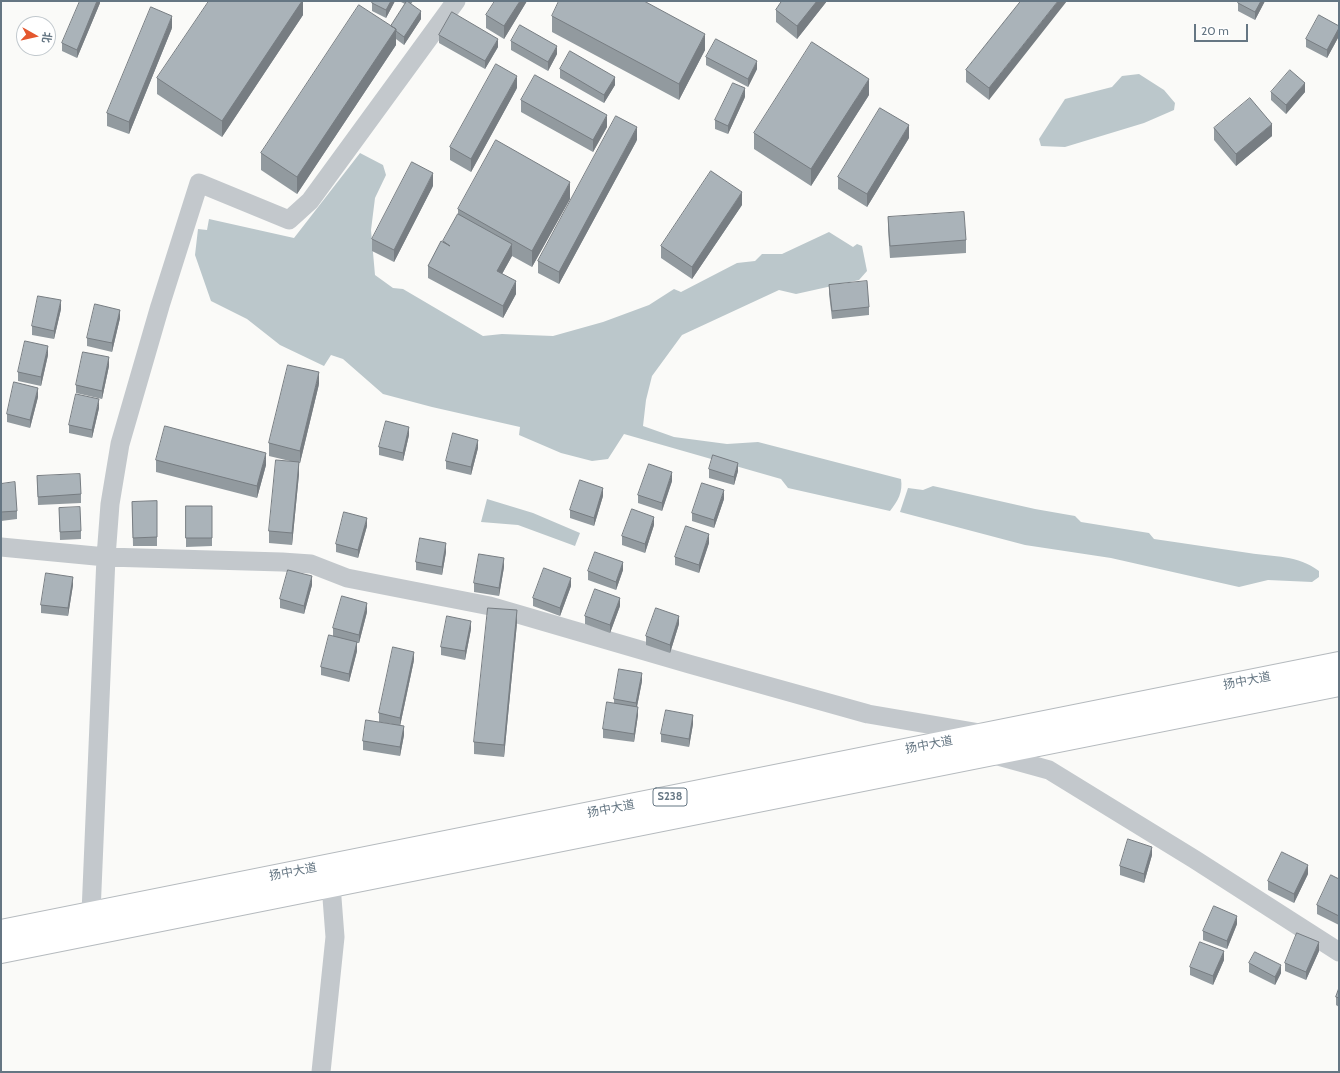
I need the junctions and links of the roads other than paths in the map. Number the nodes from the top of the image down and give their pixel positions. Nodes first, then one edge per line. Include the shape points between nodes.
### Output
1 (456, 1) edge
2 (1, 547) edge
3 (106, 556) junction
4 (1339, 663) edge
5 (1339, 685) edge
6 (985, 734) junction
7 (992, 755) junction
8 (330, 865) junction
9 (331, 887) junction
10 (92, 924) junction
11 (1, 931) edge
12 (1, 952) edge
13 (1339, 952) edge
14 (321, 1072) edge

1 - 3 street via 310,201 289,220 198,183 120,444 110,504
2 - 3 street
3 - 6 street via 311,564 346,578 490,606 868,714
3 - 10 street
4 - 6 main road, 扬中大道 / S238
5 - 7 main road, 扬中大道 / S238
6 - 7 street
6 - 8 main road, 扬中大道 / S238
7 - 9 main road, 扬中大道 / S238
7 - 13 street via 1049,770
8 - 9 street
8 - 10 main road, 扬中大道 / S238
9 - 10 main road, 扬中大道 / S238
9 - 14 street via 335,937
10 - 11 main road, 扬中大道 / S238
10 - 12 main road, 扬中大道 / S238

